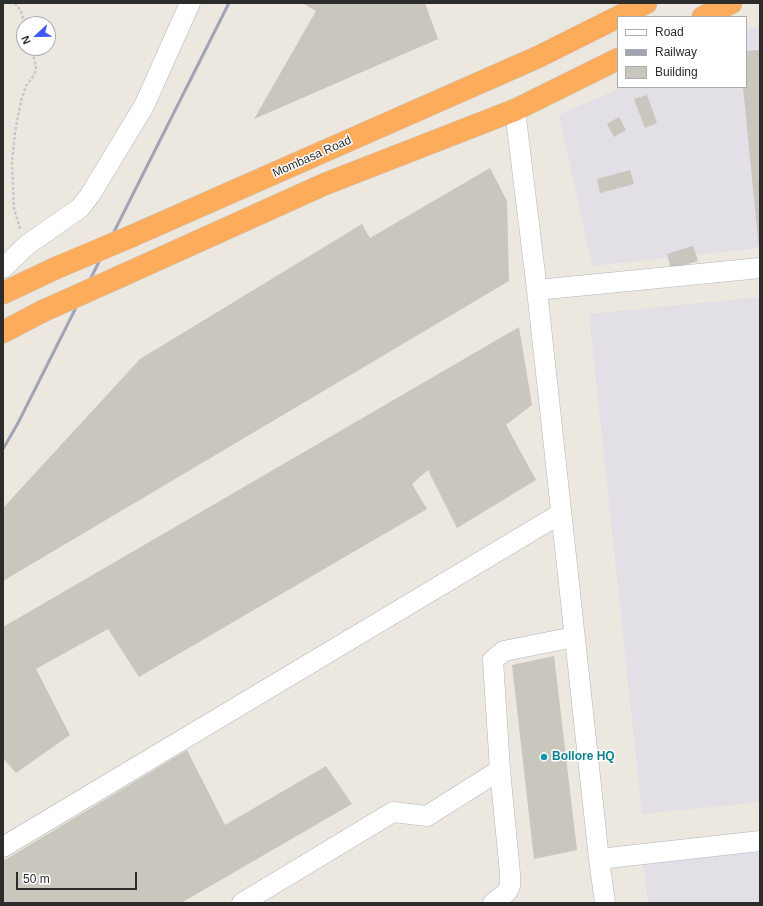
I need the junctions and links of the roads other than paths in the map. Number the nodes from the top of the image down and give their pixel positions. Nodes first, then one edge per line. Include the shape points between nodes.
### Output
1 (190, 3) edge
2 (646, 3) edge
3 (731, 3) edge
4 (620, 16) edge
5 (705, 16) edge
6 (617, 18) edge
7 (617, 59) edge
8 (515, 110) junction
9 (3, 268) edge
10 (760, 268) edge
11 (537, 290) junction
12 (3, 293) edge
13 (3, 332) edge
14 (560, 514) junction
15 (574, 637) junction
16 (500, 770) junction
17 (760, 841) edge
18 (3, 847) edge
19 (599, 859) junction
20 (242, 903) edge
21 (493, 903) edge
22 (605, 903) edge

1 - 9 street via 144,106 98,185 80,208 27,245
2 - 4 highway, Mombasa Road
3 - 5 highway
6 - 12 highway, Mombasa Road, bridge via 538,57
7 - 8 highway
8 - 11 street
8 - 13 highway, bridge via 325,184 43,311
10 - 11 street
11 - 14 street
14 - 15 street
14 - 18 street
15 - 16 street via 504,651 493,660
15 - 19 street
16 - 20 street via 427,816 393,812
16 - 21 street via 510,886 503,896
17 - 19 street
19 - 22 street

